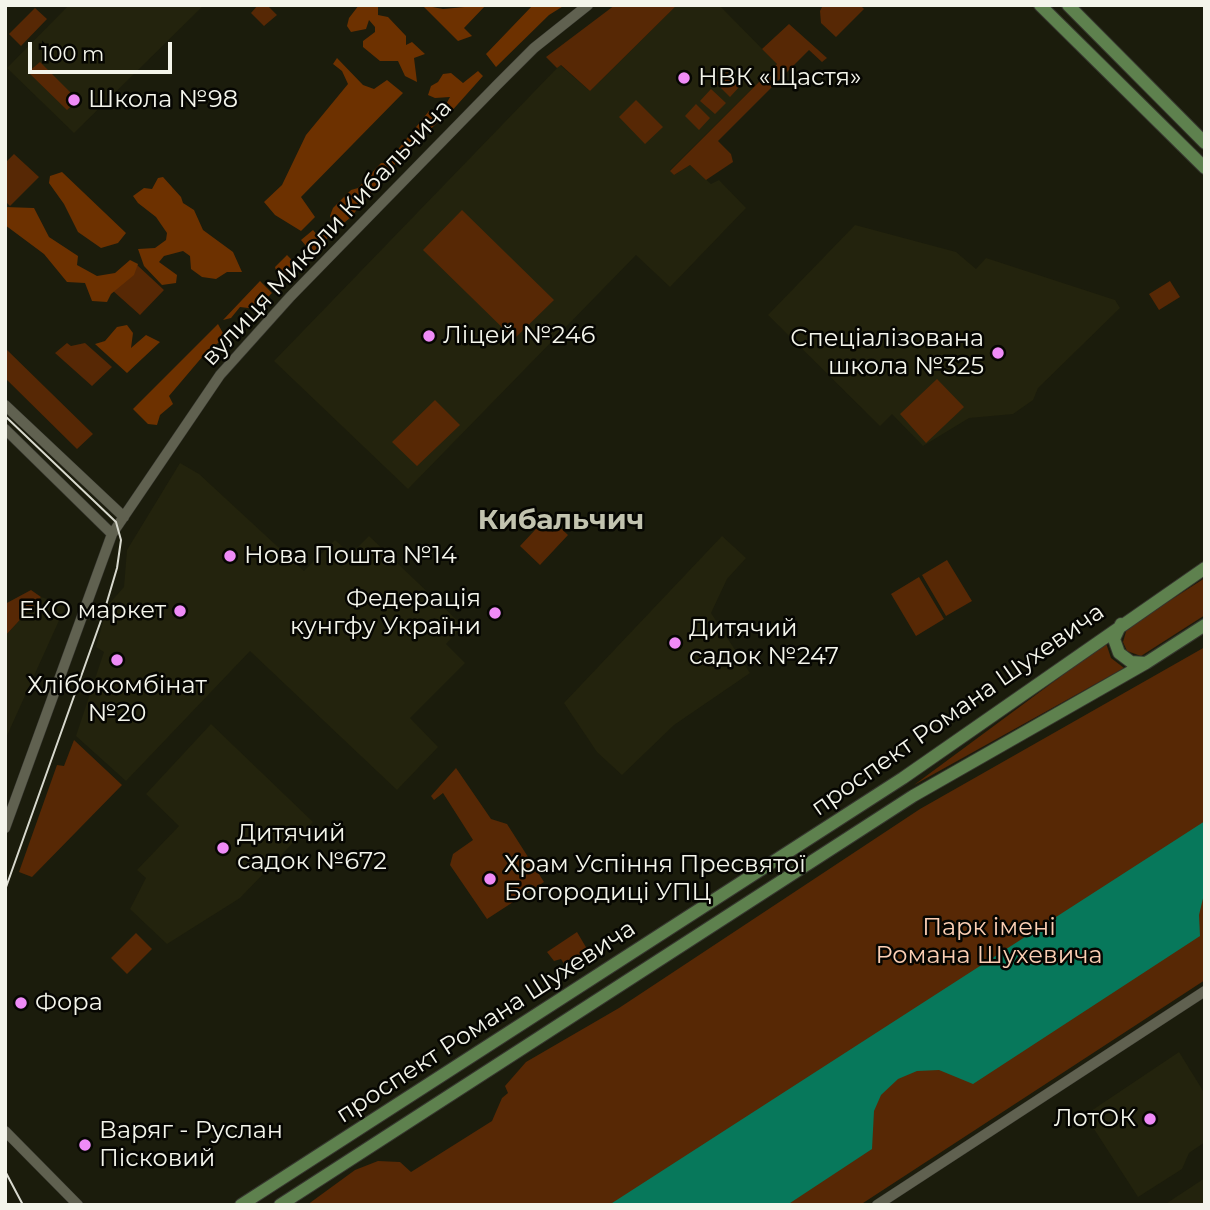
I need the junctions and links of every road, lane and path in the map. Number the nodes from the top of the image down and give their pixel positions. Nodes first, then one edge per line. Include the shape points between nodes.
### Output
1 (588, 5) edge
2 (1040, 5) edge
3 (1068, 5) edge
4 (1205, 144) edge
5 (1205, 168) edge
6 (5, 404) edge
7 (5, 429) edge
8 (124, 517) junction
9 (112, 534) junction
10 (1205, 568) edge
11 (1124, 621) junction
12 (1205, 625) edge
13 (1146, 663) junction
14 (5, 828) edge
15 (1205, 991) edge
16 (5, 1131) edge
17 (78, 1205) edge
18 (241, 1205) edge
19 (280, 1205) edge
20 (877, 1205) edge

1 - 8 street, вулиця Миколи Кибальчича via 534,48 238,352
2 - 5 main road
3 - 4 main road
6 - 8 street
7 - 9 street
8 - 9 street, вулиця Миколи Кибальчича
9 - 14 street, вулиця Миколи Кибальчича
10 - 11 main road, проспект Романа Шухевича
11 - 13 main road via 1114,639 1119,653 1131,662
11 - 18 main road, проспект Романа Шухевича via 903,778
12 - 13 main road, проспект Романа Шухевича
13 - 19 main road, проспект Романа Шухевича via 913,796
15 - 20 street
16 - 17 street

